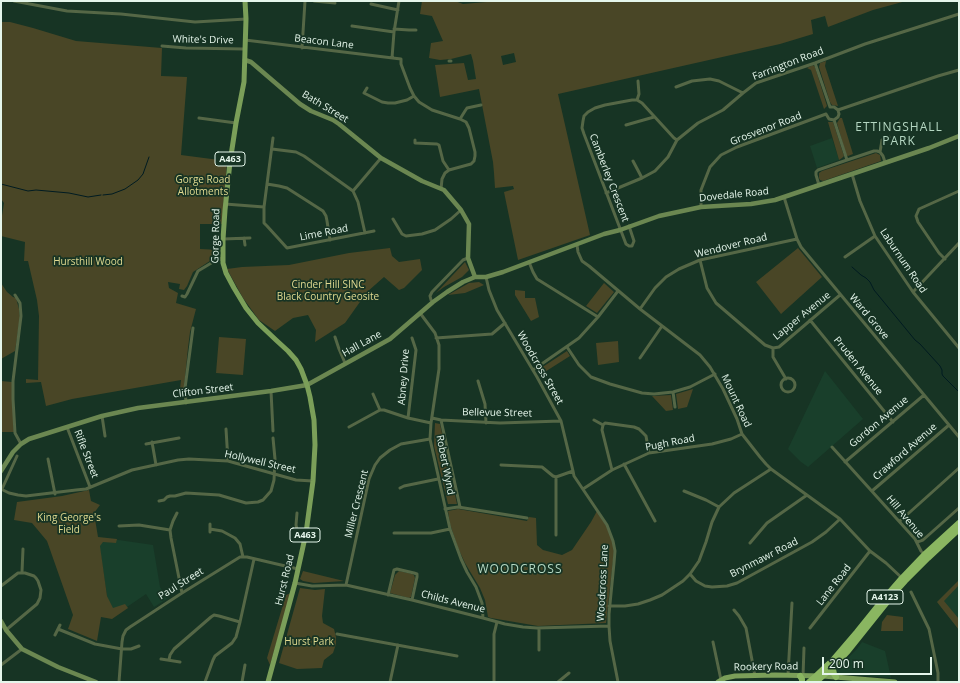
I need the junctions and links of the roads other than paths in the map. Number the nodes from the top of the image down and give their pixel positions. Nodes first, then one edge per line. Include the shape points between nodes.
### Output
1 (14, 1) edge
2 (245, 1) edge
3 (305, 1) edge
4 (314, 1) edge
5 (400, 1) edge
6 (335, 3) dead end
7 (371, 4) dead end
8 (398, 10) junction
9 (959, 14) edge
10 (246, 19) junction
11 (352, 26) dead end
12 (394, 30) junction
13 (416, 30) dead end
14 (245, 40) junction
15 (162, 46) dead end
16 (302, 48) junction
17 (245, 49) junction
18 (392, 58) junction
19 (245, 60) junction
20 (815, 63) junction
21 (959, 70) edge
22 (638, 81) dead end
23 (676, 87) dead end
24 (367, 88) dead end
25 (743, 93) junction
26 (414, 96) junction
27 (637, 100) junction
28 (481, 105) dead end
29 (830, 107) junction
30 (838, 110) junction
31 (826, 114) junction
32 (654, 117) junction
33 (199, 118) dead end
34 (460, 119) junction
35 (834, 120) junction
36 (236, 123) junction
37 (626, 126) dead end
38 (959, 136) edge
39 (888, 137) dead end
40 (273, 138) dead end
41 (415, 140) dead end
42 (677, 140) junction
43 (272, 149) junction
44 (880, 152) junction
45 (381, 158) junction
46 (846, 160) junction
47 (633, 161) dead end
48 (885, 162) junction
49 (448, 170) junction
50 (852, 174) junction
51 (642, 178) junction
52 (267, 184) junction
53 (819, 185) junction
54 (441, 189) junction
55 (959, 191) edge
56 (353, 192) junction
57 (606, 193) junction
58 (784, 197) junction
59 (225, 204) junction
60 (264, 207) junction
61 (702, 207) junction
62 (461, 210) junction
63 (396, 220) dead end
64 (629, 226) junction
65 (620, 230) junction
66 (374, 231) dead end
67 (365, 233) junction
68 (876, 236) junction
69 (244, 238) junction
70 (250, 238) dead end
71 (797, 239) junction
72 (223, 240) junction
73 (330, 240) junction
74 (959, 243) edge
75 (245, 245) dead end
76 (577, 245) junction
77 (845, 257) dead end
78 (223, 258) junction
79 (468, 258) junction
80 (945, 259) junction
81 (700, 260) junction
82 (529, 262) junction
83 (486, 276) junction
84 (476, 277) junction
85 (618, 291) junction
86 (913, 292) junction
87 (15, 295) dead end
88 (840, 295) junction
89 (182, 296) dead end
90 (433, 302) junction
91 (640, 309) junction
92 (420, 313) junction
93 (598, 317) junction
94 (810, 320) junction
95 (505, 323) junction
96 (662, 326) junction
97 (193, 328) dead end
98 (335, 338) dead end
99 (412, 338) dead end
100 (436, 338) junction
101 (567, 347) junction
102 (773, 348) junction
103 (959, 348) edge
104 (640, 358) dead end
105 (345, 363) junction
106 (533, 370) junction
107 (715, 374) junction
108 (786, 379) junction
109 (478, 381) dead end
110 (307, 385) junction
111 (270, 391) junction
112 (672, 392) junction
113 (373, 394) dead end
114 (924, 395) junction
115 (186, 403) junction
116 (675, 407) dead end
117 (380, 410) junction
118 (102, 416) junction
119 (408, 418) junction
120 (432, 418) junction
121 (440, 420) junction
122 (594, 420) dead end
123 (561, 421) junction
124 (486, 422) junction
125 (893, 422) junction
126 (431, 424) junction
127 (603, 426) junction
128 (949, 426) junction
129 (67, 427) junction
130 (349, 427) dead end
131 (226, 428) dead end
132 (273, 431) dead end
133 (742, 434) junction
134 (105, 436) dead end
135 (959, 437) edge
136 (179, 438) dead end
137 (273, 438) dead end
138 (430, 439) junction
139 (152, 442) junction
140 (21, 444) junction
141 (146, 444) dead end
142 (832, 447) dead end
143 (649, 453) junction
144 (17, 456) dead end
145 (48, 459) dead end
146 (228, 462) junction
147 (845, 462) junction
148 (624, 464) junction
149 (156, 465) junction
150 (501, 465) dead end
151 (959, 468) edge
152 (771, 469) junction
153 (612, 470) junction
154 (572, 471) junction
155 (1, 472) edge
156 (274, 474) junction
157 (556, 477) junction
158 (438, 479) junction
159 (313, 481) junction
160 (90, 487) junction
161 (400, 488) dead end
162 (2, 489) edge
163 (583, 489) junction
164 (169, 490) dead end
165 (684, 491) dead end
166 (872, 491) junction
167 (55, 494) junction
168 (807, 495) junction
169 (170, 496) junction
170 (159, 501) dead end
171 (460, 507) junction
172 (719, 507) junction
173 (959, 508) edge
174 (445, 509) junction
175 (297, 512) dead end
176 (177, 513) dead end
177 (527, 518) dead end
178 (840, 519) junction
179 (655, 521) dead end
180 (900, 521) junction
181 (959, 522) edge
182 (210, 524) dead end
183 (118, 526) dead end
184 (450, 529) junction
185 (959, 529) edge
186 (170, 530) junction
187 (306, 533) junction
188 (394, 533) dead end
189 (556, 535) dead end
190 (917, 542) junction
191 (750, 543) dead end
192 (23, 549) dead end
193 (870, 552) junction
194 (924, 555) junction
195 (243, 557) junction
196 (254, 559) junction
197 (298, 569) junction
198 (22, 572) junction
199 (690, 574) junction
200 (904, 579) junction
201 (295, 583) junction
202 (346, 585) junction
203 (1, 586) edge
204 (911, 592) dead end
205 (182, 593) junction
206 (388, 595) junction
207 (913, 596) junction
208 (909, 598) dead end
209 (412, 600) junction
210 (792, 603) dead end
211 (610, 606) junction
212 (734, 610) dead end
213 (483, 618) junction
214 (1, 621) edge
215 (240, 622) junction
216 (497, 622) junction
217 (60, 625) dead end
218 (609, 626) junction
219 (539, 628) junction
220 (810, 628) dead end
221 (58, 629) junction
222 (6, 630) junction
223 (337, 634) dead end
224 (56, 635) dead end
225 (713, 642) dead end
226 (398, 645) junction
227 (139, 646) dead end
228 (804, 648) dead end
229 (22, 649) junction
230 (122, 649) junction
231 (539, 650) dead end
232 (457, 656) dead end
233 (161, 659) dead end
234 (169, 660) junction
235 (180, 662) dead end
236 (1, 665) edge
237 (245, 665) dead end
238 (834, 666) junction
239 (569, 673) dead end
240 (788, 675) junction
241 (755, 676) junction
242 (836, 677) junction
243 (801, 678) edge
244 (819, 678) edge
245 (89, 681) edge
246 (719, 681) edge
247 (96, 682) edge
248 (119, 682) edge
249 (205, 682) edge
250 (242, 682) edge
251 (268, 682) edge
252 (390, 682) edge
253 (494, 682) edge
254 (558, 682) edge
255 (618, 682) edge
256 (809, 682) edge
257 (895, 682) edge
258 (938, 682) edge

1 - 10 street via 67,11 195,22
2 - 10 main road, A463
3 - 16 street
4 - 6 street
5 - 8 street
7 - 8 street
8 - 12 street
9 - 20 street, Farrington Road
10 - 14 main road, A463
11 - 12 street
12 - 13 street
12 - 18 street
14 - 16 street, Beacon Lane
14 - 17 main road, A463
15 - 17 street, White's Drive
16 - 18 street, Beacon Lane
17 - 19 main road, A463
18 - 26 street, Beacon Lane via 401,59
19 - 36 main road, Gorge Road / A463 via 244,86
19 - 45 street, Bath Street via 251,62 300,104 339,124
20 - 25 street, Farrington Road via 756,83
20 - 29 street
21 - 30 street
22 - 27 street
23 - 25 street via 710,79
24 - 26 street via 364,93 382,102 395,103
25 - 42 street, Farrington Road via 723,110 698,123
26 - 34 street via 432,110
27 - 32 street
27 - 57 street, Camberley Crescent via 595,108 584,116 582,128
28 - 34 street via 467,108
29 - 30 street
29 - 31 street
30 - 35 street via 838,117
31 - 35 street via 829,119
31 - 61 street, Grosvenor Road via 737,146 721,155 710,167 701,190
32 - 37 street
32 - 42 street
33 - 36 street
34 - 49 street via 466,122 469,128 475,158 471,164
35 - 46 street
36 - 59 main road, Gorge Road / A463
38 - 48 street, Dovedale Road
39 - 44 street via 880,140
40 - 43 street
41 - 49 street via 415,143 439,145
42 - 51 street, Farrington Road via 668,157 655,171
43 - 52 street
43 - 56 street via 296,152 304,156
44 - 46 street via 874,151
44 - 48 street
45 - 54 street, Bath Street
45 - 56 street
46 - 53 street via 818,170 816,175
47 - 51 street
48 - 50 street, Dovedale Road
49 - 54 street via 442,179
50 - 53 street, Dovedale Road
50 - 68 street, Laburnum Road via 860,201
51 - 57 street, Farrington Road
52 - 60 street
52 - 73 street via 287,188 323,212
53 - 58 street, Dovedale Road
54 - 62 street
55 - 80 street via 919,209 916,216
56 - 67 street, Lime Road
57 - 65 street, Camberley Crescent
58 - 61 street, Dovedale Road via 762,203
58 - 71 street, Ward Grove
59 - 60 street
59 - 72 main road, Gorge Road / A463
60 - 73 street, Lime Road via 264,223 287,248
61 - 64 street, Dovedale Road via 659,216
62 - 63 street via 435,230 406,238
62 - 79 street via 469,224
64 - 65 street, Dovedale Road
64 - 65 street, Camberley Crescent via 634,241 632,246 626,244
65 - 76 street, Dovedale Road
66 - 67 street, Lime Road
67 - 73 street, Lime Road
68 - 77 street
68 - 86 street, Laburnum Road
69 - 70 street
69 - 72 street
69 - 75 street
71 - 81 street, Wendover Road
71 - 88 street, Ward Grove
72 - 78 main road, Gorge Road / A463
74 - 80 street
76 - 82 street
76 - 85 street, Mount Road via 582,261
78 - 89 street via 198,271 187,294 185,297
78 - 110 main road, Gorge Road / A463 via 226,273 246,308 296,360
79 - 84 street
79 - 90 street via 432,292 430,296
80 - 86 street
81 - 91 street, Wendover Road via 666,277
81 - 102 street, Lapper Avenue via 707,288 716,303 765,345
82 - 83 street
82 - 93 street via 537,279
83 - 84 street, Hall Lane
83 - 95 street, Woodcross Street via 494,303
84 - 90 street, Hall Lane via 462,282
85 - 91 street, Mount Road
85 - 93 street
86 - 103 street, Laburnum Road
87 - 140 street via 20,303 21,316 13,399 15,433
88 - 94 street, Lapper Avenue
88 - 114 street, Ward Grove
90 - 92 street, Hall Lane
91 - 96 street, Mount Road
92 - 100 street, Robert Wynd
92 - 105 street, Hall Lane via 390,338
93 - 101 street
94 - 102 street, Lapper Avenue via 779,347
94 - 125 street, Pruden Avenue
95 - 100 street via 492,334
95 - 106 street, Woodcross Street
96 - 104 street
96 - 107 street, Mount Road via 700,355
97 - 115 street via 185,388
98 - 105 street
99 - 119 street, Abney Drive via 416,350
100 - 120 street, Robert Wynd via 439,345 439,370
101 - 106 street
101 - 112 street via 578,365 594,378 642,394
102 - 108 street via 773,357
105 - 110 street, Hall Lane
106 - 123 street, Woodcross Street
107 - 112 street via 690,387
107 - 133 street, Mount Road via 737,418
108 - 108 street via 791,379 794,383 794,388 790,392 782,387 782,382
109 - 124 street via 485,404
110 - 111 street, Clifton Street
110 - 159 main road, Hurst Road / A463 via 314,420
111 - 115 street, Clifton Street
111 - 132 street
112 - 116 street
113 - 117 street
114 - 125 street, Gordon Avenue
114 - 128 street, Ward Grove
115 - 118 street, Clifton Street via 138,408
117 - 119 street
117 - 130 street
118 - 129 street, Clifton Street
118 - 134 street
119 - 126 street
120 - 121 street, Bellevue Street
120 - 126 street, Robert Wynd
121 - 124 street, Bellevue Street
121 - 171 street
122 - 127 street
123 - 124 street, Bellevue Street
123 - 154 street, Woodcross Street
125 - 147 street, Gordon Avenue
126 - 138 street, Robert Wynd
127 - 143 street via 606,423 639,429 646,436
127 - 153 street via 603,436
128 - 135 street, Ward Grove
128 - 166 street, Crawford Avenue
129 - 140 street, Clifton Street
129 - 160 street, Rifle Street
131 - 146 street
133 - 143 street, Pugh Road via 712,444
133 - 152 street, Mount Road
136 - 139 street
137 - 156 street
138 - 158 street, Robert Wynd
138 - 202 street, Miller Crescent via 401,444 380,458 375,465 369,479
139 - 141 street
139 - 149 street
140 - 155 street
142 - 147 street, Hill Avenue
143 - 148 street, Pugh Road
144 - 162 street
145 - 167 street
146 - 149 street, Hollywell Street via 189,459
146 - 156 street, Hollywell Street
147 - 166 street, Hill Avenue
148 - 153 street, Pugh Road
148 - 179 street
149 - 160 street, Hollywell Street via 132,470
150 - 157 street via 542,467
151 - 180 street
152 - 168 street, Mount Road
152 - 172 street via 734,493
153 - 163 street, Pugh Road
154 - 157 street
154 - 163 street, Woodcross Lane
156 - 159 street, Hollywell Street via 296,480
156 - 169 street via 271,491 258,502 246,503 220,495 186,493
157 - 189 street
158 - 161 street
158 - 174 street, Robert Wynd
159 - 187 main road, Hurst Road / A463
160 - 167 street, Hollywell Street
162 - 167 street, Hollywell Street via 18,496
163 - 211 street, Woodcross Lane via 607,525 613,540 615,551
164 - 169 street
165 - 172 street
166 - 180 street, Hill Avenue
168 - 178 street, Mount Road
168 - 191 street via 767,523
169 - 170 street
171 - 174 street
171 - 177 street
172 - 199 street via 699,561
173 - 190 street via 923,540
174 - 184 street, Robert Wynd
175 - 187 street via 297,529
176 - 186 street
178 - 193 street, Mount Road
178 - 199 street, Brynmawr Road via 812,542 737,583 712,588 696,581
180 - 190 street, Hill Avenue
181 - 194 highway, A4123
182 - 195 street via 210,530 222,531 236,538
183 - 186 street via 139,525
184 - 188 street via 431,533
184 - 213 street, Robert Wynd via 482,603
185 - 200 highway, A4123
186 - 205 street
187 - 197 main road, Hurst Road / A463
190 - 194 street, Hill Avenue
192 - 198 street
193 - 200 street, Mount Road
193 - 220 street, Lane Road
194 - 200 highway, A4123
195 - 196 street
195 - 205 street, Paul Street
196 - 197 street
196 - 215 street
197 - 201 main road, Hurst Road / A463
198 - 203 street
198 - 222 street via 34,576 38,581 40,598 35,607
199 - 211 street via 662,595 638,604
200 - 238 highway, A4123
200 - 244 highway, A4123 via 882,601
201 - 202 street, Childs Avenue via 312,586
201 - 251 main road, Hurst Road / A463
202 - 206 street, Childs Avenue
204 - 207 street
205 - 230 street, Paul Street via 126,630
206 - 209 street, Childs Avenue
206 - 209 street via 394,570 397,569 417,576
207 - 208 street
207 - 258 street via 929,629
209 - 213 street, Childs Avenue
210 - 240 street
211 - 218 street, Woodcross Lane
212 - 241 street via 746,628
213 - 216 street, Childs Avenue
214 - 222 street
215 - 234 street via 210,616 174,648
215 - 249 street via 232,643 215,656
216 - 219 street, Childs Avenue
216 - 253 street via 494,634
217 - 221 street
218 - 219 street, Childs Avenue
218 - 255 street, Woodcross Lane
219 - 231 street
221 - 224 street
221 - 230 street via 95,644
222 - 229 street
223 - 226 street
225 - 246 street
226 - 232 street
226 - 252 street
227 - 230 street
228 - 243 street
229 - 236 street
229 - 245 street
230 - 248 street, Paul Street
233 - 234 street
234 - 235 street
237 - 250 street
238 - 242 highway
238 - 244 highway, A4123
239 - 254 street
240 - 241 main road, Rookery Road
240 - 243 main road, Rookery Road
241 - 246 main road, Rookery Road via 735,676
242 - 244 main road, Rookery Road
242 - 257 main road, Rookery Road
243 - 244 main road, Rookery Road
244 - 256 highway, A4123
245 - 247 street

